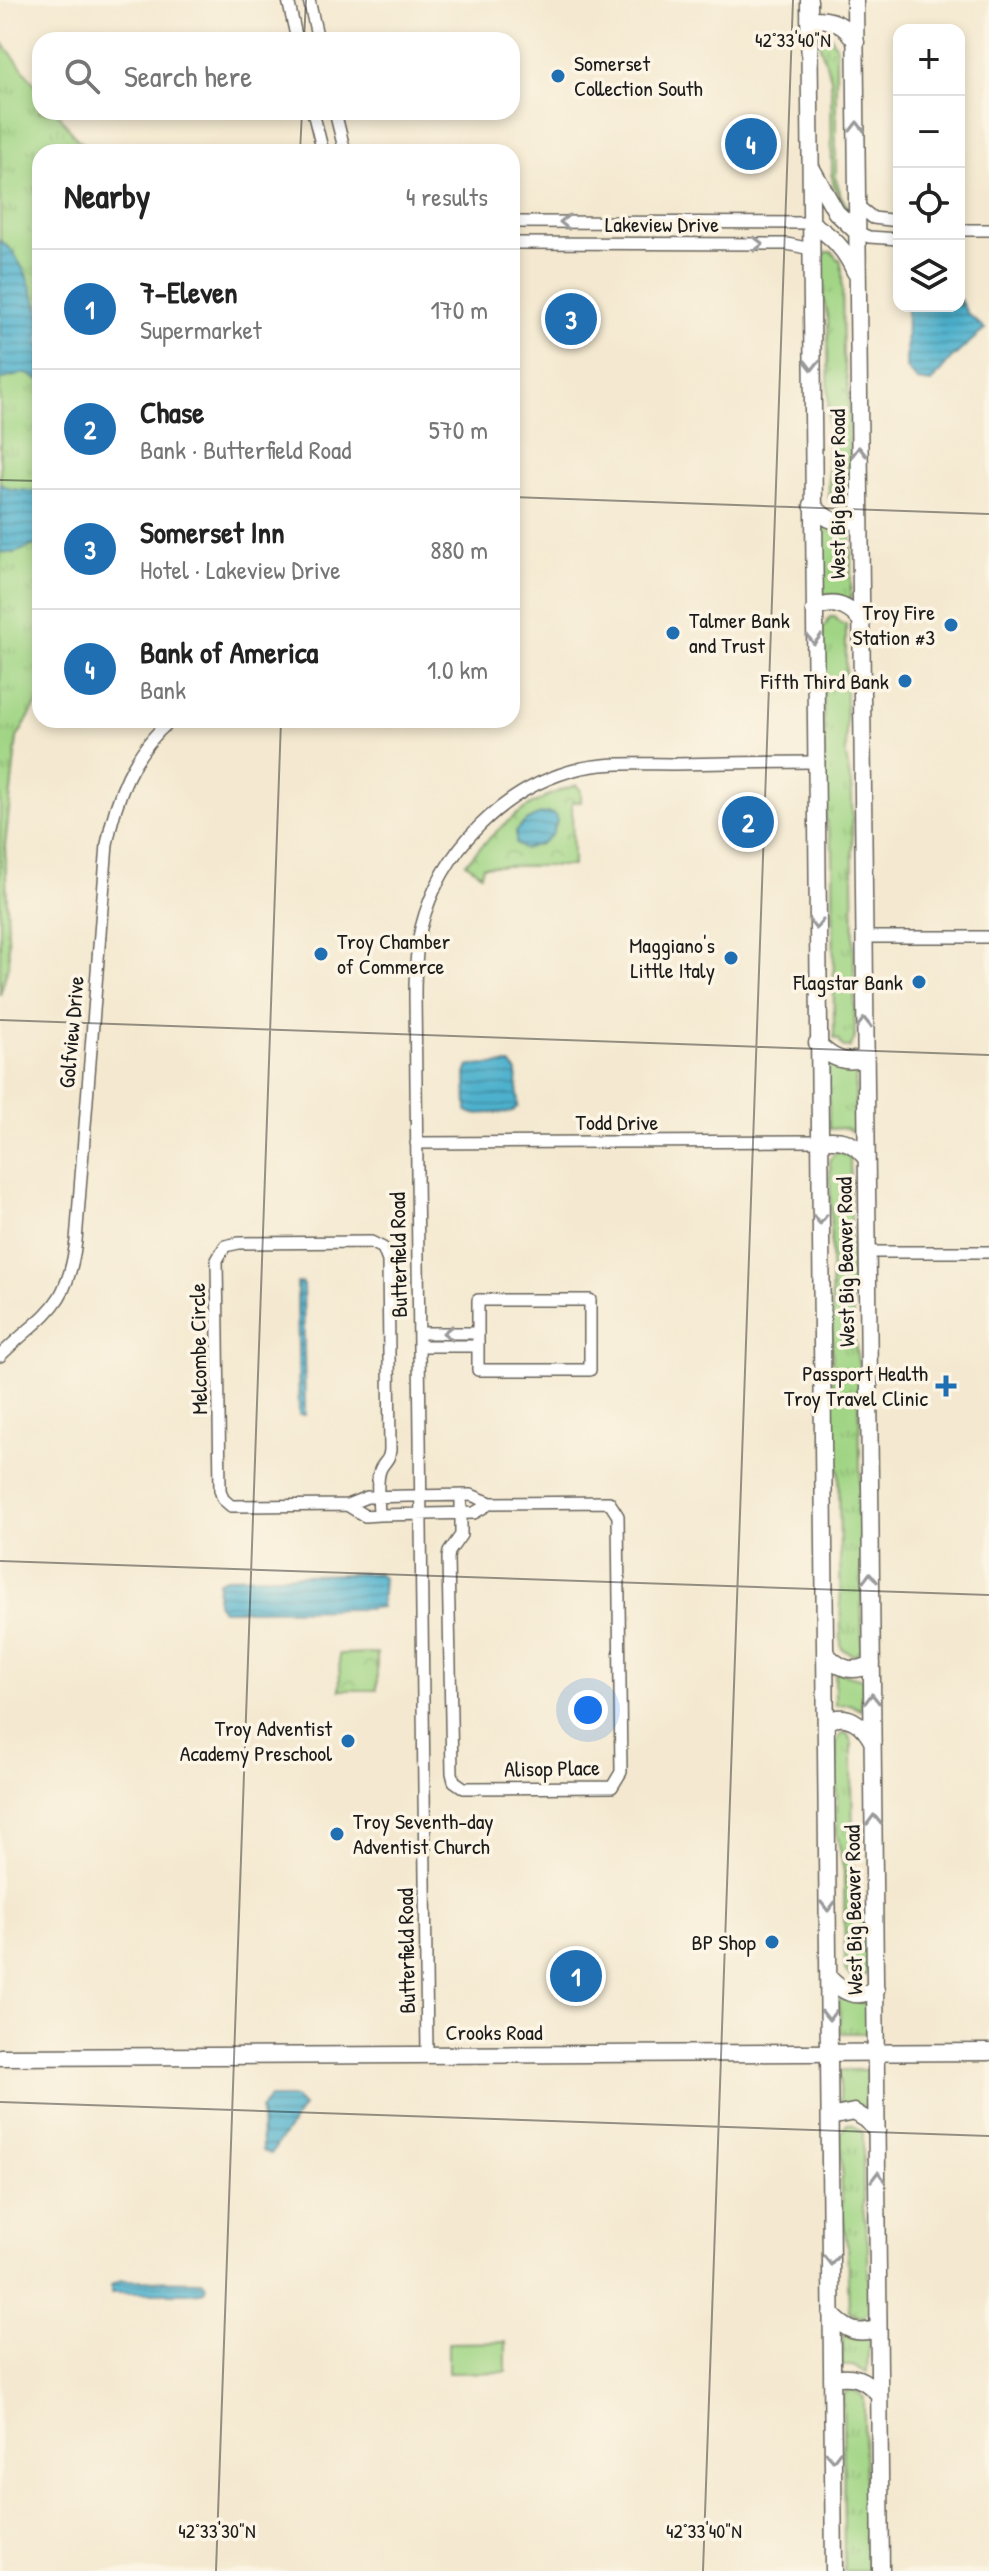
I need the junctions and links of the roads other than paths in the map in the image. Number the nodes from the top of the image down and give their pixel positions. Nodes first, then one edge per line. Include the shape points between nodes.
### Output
1 (288, 0) edge
2 (309, 0) edge
3 (809, 0) edge
4 (855, 0) edge
5 (809, 19) junction
6 (295, 32) edge
7 (316, 32) edge
8 (856, 42) junction
9 (315, 120) edge
10 (337, 120) edge
11 (321, 144) edge
12 (343, 144) edge
13 (811, 166) junction
14 (857, 205) junction
15 (893, 220) edge
16 (520, 222) edge
17 (811, 223) junction
18 (965, 230) edge
19 (989, 230) edge
20 (857, 232) junction
21 (893, 239) edge
22 (520, 243) edge
23 (811, 249) junction
24 (858, 277) junction
25 (812, 505) junction
26 (860, 518) junction
27 (814, 610) junction
28 (860, 619) junction
29 (164, 728) edge
30 (815, 762) junction
31 (863, 937) junction
32 (989, 937) edge
33 (817, 1043) junction
34 (865, 1058) junction
35 (819, 1141) junction
36 (416, 1143) junction
37 (865, 1157) junction
38 (867, 1252) junction
39 (989, 1252) edge
40 (419, 1340) junction
41 (478, 1340) junction
42 (13, 1343) junction
43 (0, 1347) edge
44 (0, 1356) edge
45 (461, 1495) junction
46 (379, 1496) junction
47 (421, 1496) junction
48 (491, 1503) junction
49 (347, 1505) junction
50 (461, 1514) junction
51 (379, 1515) junction
52 (421, 1515) junction
53 (825, 1653) junction
54 (872, 1664) junction
55 (826, 1722) junction
56 (873, 1743) junction
57 (829, 1978) junction
58 (876, 1990) junction
59 (830, 2052) junction
60 (877, 2052) junction
61 (989, 2052) edge
62 (427, 2054) junction
63 (0, 2057) edge
64 (830, 2117) junction
65 (877, 2131) junction
66 (831, 2314) junction
67 (878, 2328) junction
68 (832, 2378) junction
69 (879, 2394) junction
70 (834, 2571) edge
71 (881, 2571) edge

1 - 6 street
2 - 7 street
3 - 5 main road, West Big Beaver Road
4 - 8 main road, West Big Beaver Road
5 - 8 main road via 832,20
5 - 13 main road, West Big Beaver Road
14 -> 8 main road, West Big Beaver Road
9 - 11 street
10 - 12 street
13 - 17 main road, West Big Beaver Road
13 - 20 main road via 836,212
14 - 15 street via 873,218
14 - 20 main road, West Big Beaver Road
17 -> 16 street, Lakeview Drive
17 - 23 main road, West Big Beaver Road
17 - 24 main road via 847,254
18 - 19 street
20 - 21 street
20 - 24 main road, West Big Beaver Road
22 -> 23 street, Lakeview Drive via 781,244
23 -> 25 main road, West Big Beaver Road
26 -> 24 main road, West Big Beaver Road
25 - 26 main road via 822,516 841,523
25 - 27 main road, West Big Beaver Road
26 - 28 main road, West Big Beaver Road
27 - 28 main road via 835,604
27 -> 30 main road, West Big Beaver Road
28 - 31 main road, West Big Beaver Road
29 - 42 street, Golfview Drive via 138,758 122,788 109,832 70,1272 49,1313
30 -> 33 main road, West Big Beaver Road
30 - 36 street, Butterfield Road via 615,763 581,769 523,792 480,825 440,879 420,931 415,970
31 - 32 street
34 -> 31 main road, West Big Beaver Road
33 - 34 main road via 835,1059
33 - 35 main road, West Big Beaver Road
34 - 37 main road, West Big Beaver Road
35 - 36 street, Todd Drive
35 - 37 main road via 848,1141
35 -> 53 main road, West Big Beaver Road
36 - 40 street, Butterfield Road
37 - 38 main road, West Big Beaver Road
38 - 39 street
54 -> 38 main road, West Big Beaver Road
40 - 41 street
40 - 47 street, Butterfield Road
41 - 41 street via 478,1370 590,1370 590,1300 478,1300
42 - 43 street, Golfview Drive
42 - 44 street, Golfview Drive
45 - 47 street, Alisop Place
45 - 48 street, Alisop Place
45 - 50 street, Alisop Place
46 - 47 street, Melcombe Circle
46 - 49 street, Melcombe Circle
46 - 49 street, Melcombe Circle via 381,1469 390,1450 388,1261 383,1248 371,1242 225,1246 217,1260 223,1499 231,1506
46 - 51 street, Melcombe Circle
47 - 52 street, Butterfield Road
48 - 50 street, Alisop Place
48 - 50 street, Alisop Place via 609,1502 616,1509 621,1772 612,1787 464,1788 454,1781 448,1558 461,1535
49 - 51 street, Melcombe Circle via 365,1516
50 - 52 street, Alisop Place
51 - 52 street, Melcombe Circle
52 - 62 street, Butterfield Road
53 - 54 main road via 853,1671
53 - 55 main road, West Big Beaver Road
56 -> 54 main road, West Big Beaver Road
55 - 56 main road via 854,1720
55 -> 57 main road, West Big Beaver Road
58 -> 56 main road, West Big Beaver Road
57 - 58 main road via 851,1995
57 -> 59 main road, West Big Beaver Road
58 - 60 main road, West Big Beaver Road
59 - 60 main road, Crooks Road
59 - 62 main road, Crooks Road
59 - 64 main road, West Big Beaver Road
60 - 61 main road, Crooks Road
60 - 65 main road, West Big Beaver Road
62 - 63 main road, Crooks Road
64 - 65 main road via 854,2112
64 -> 66 main road, West Big Beaver Road
67 -> 65 main road, West Big Beaver Road
66 - 67 main road via 850,2331
66 - 68 main road, West Big Beaver Road
67 - 69 main road, West Big Beaver Road
68 - 69 main road via 860,2378
68 -> 70 main road, West Big Beaver Road
69 - 71 main road, West Big Beaver Road

